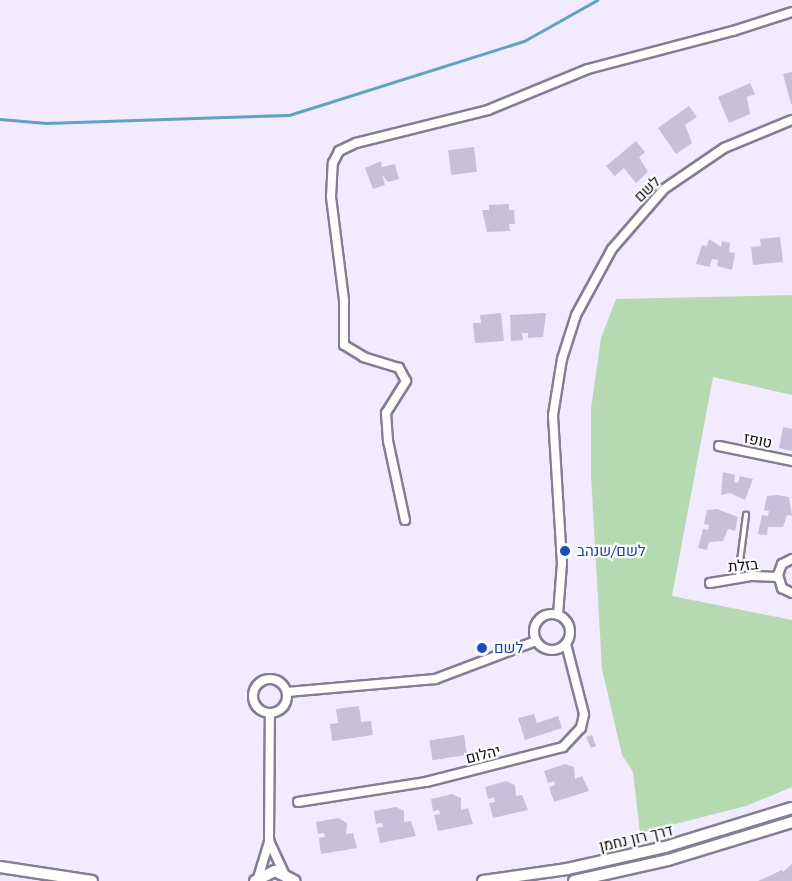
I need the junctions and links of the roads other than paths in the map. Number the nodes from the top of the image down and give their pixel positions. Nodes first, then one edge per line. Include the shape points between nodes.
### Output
1 (792, 12) edge
2 (792, 120) edge
3 (719, 446) dead end
4 (792, 461) edge
5 (746, 514) dead end
6 (405, 520) dead end
7 (792, 559) edge
8 (738, 577) junction
9 (778, 577) junction
10 (710, 583) dead end
11 (792, 593) edge
12 (558, 615) junction
13 (536, 641) junction
14 (566, 644) junction
15 (287, 692) junction
16 (270, 713) junction
17 (298, 802) dead end
18 (792, 808) edge
19 (792, 822) edge
20 (270, 843) junction
21 (0, 867) edge
22 (284, 873) junction
23 (257, 879) edge
24 (92, 881) edge
25 (295, 881) edge
26 (483, 881) edge
27 (574, 881) edge

1 - 6 street via 588,69 488,110 356,143 339,151 333,163 331,197 344,300 344,345 364,357 399,368 406,381 386,413
2 - 12 street, לשם via 724,148 663,189 612,249 576,315 562,359 553,415 562,563
3 - 4 street, טופז
5 - 8 lane
7 - 9 street via 782,564
8 - 9 street, בזלת
8 - 10 street, בזלת
9 - 11 street via 783,588
12 - 13 street via 538,620 534,629
12 - 14 street via 569,625
13 - 14 street via 554,651
13 - 15 street via 435,679
14 - 17 street, יהלום via 584,714 581,728 563,747 426,782
15 - 16 street via 285,705
15 - 16 street via 273,678 255,687 257,707
16 - 20 street
18 - 26 main road, דרך רון נחמן via 615,859
19 - 27 main road, דרך רון נחמן via 668,860
20 - 22 street
20 - 23 street
21 - 24 main road
22 - 23 main road via 270,872
22 - 25 main road

